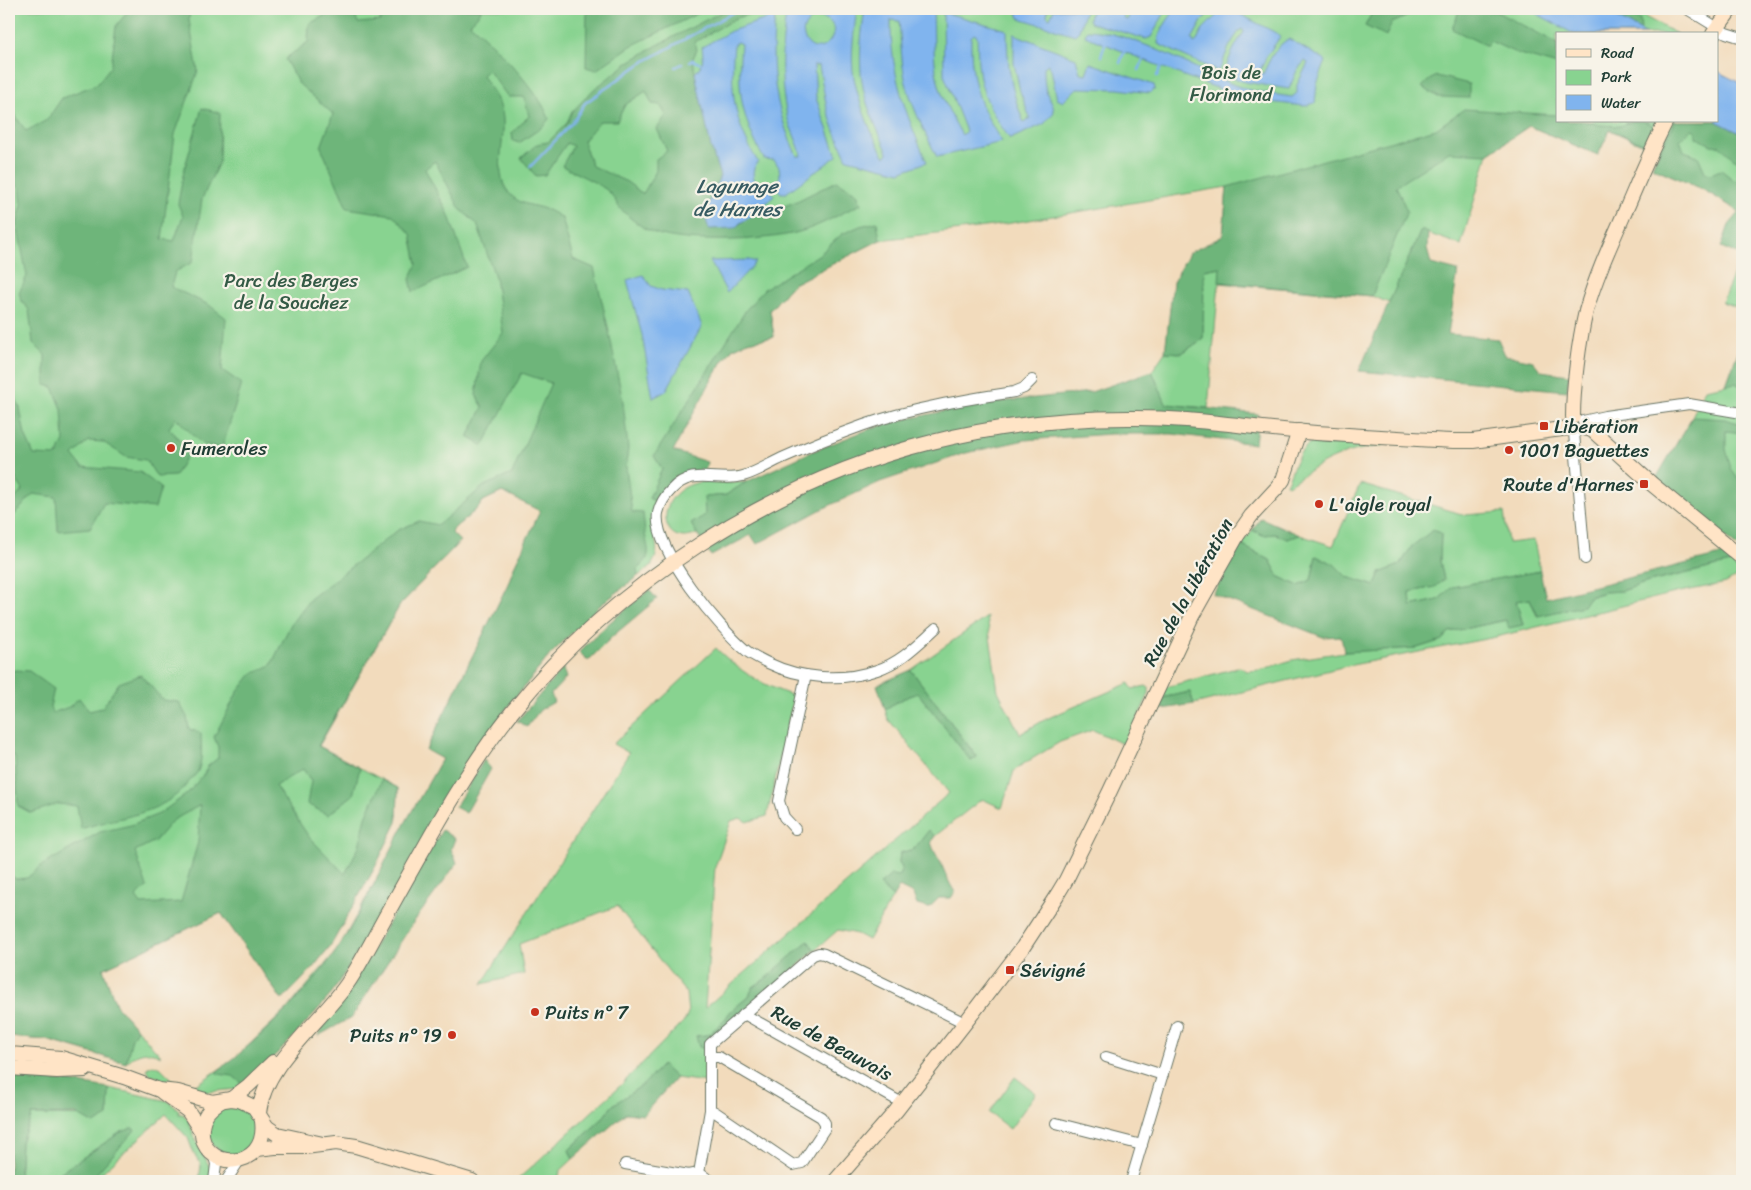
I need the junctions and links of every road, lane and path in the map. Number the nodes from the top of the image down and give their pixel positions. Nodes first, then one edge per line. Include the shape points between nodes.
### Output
1 (1687, 9) edge
2 (1731, 9) edge
3 (1715, 30) edge
4 (1742, 38) edge
5 (1665, 122) edge
6 (1032, 380) dead end
7 (1742, 413) edge
8 (1577, 425) junction
9 (1299, 431) junction
10 (1742, 558) edge
11 (1585, 559) dead end
12 (674, 561) junction
13 (936, 628) dead end
14 (806, 675) junction
15 (795, 829) dead end
16 (744, 1014) junction
17 (965, 1023) junction
18 (1177, 1026) dead end
19 (292, 1048) junction
20 (9, 1054) edge
21 (710, 1057) junction
22 (1106, 1057) dead end
23 (9, 1068) edge
24 (97, 1069) junction
25 (1163, 1075) junction
26 (159, 1090) junction
27 (226, 1100) junction
28 (902, 1103) junction
29 (710, 1110) junction
30 (260, 1117) junction
31 (1056, 1123) dead end
32 (201, 1132) junction
33 (323, 1144) junction
34 (1142, 1145) junction
35 (257, 1149) junction
36 (213, 1154) junction
37 (239, 1161) junction
38 (625, 1164) dead end
39 (699, 1173) junction
40 (214, 1181) edge
41 (226, 1181) edge
42 (472, 1181) edge
43 (711, 1181) edge
44 (835, 1181) edge
45 (1131, 1181) edge

1 - 3 street
2 - 3 main road
3 - 4 street
5 - 8 main road via 1586,311 1580,343
6 - 12 street via 1014,392 937,405 866,424 742,476 704,476 682,480 661,502 658,514 666,546
7 - 8 street via 1690,404 1605,416
8 - 9 main road via 1453,441
8 - 10 main road via 1592,430
8 - 11 street
9 - 12 main road via 1171,418 1125,418 1017,425 973,432 887,455 808,486 766,506
9 - 17 main road, Rue de la Libération via 1283,480 1237,536 1192,616 1066,880 1041,920
12 - 14 street via 688,585 748,652 789,671
12 - 19 main road via 591,628 512,713 480,756 348,983
13 - 14 street via 903,658 877,670 834,678
14 - 15 street via 779,802 784,817
16 - 17 street via 819,953
16 - 21 street via 710,1044
16 - 28 street, Rue de Beauvais
17 - 28 main road, Rue de la Libération
18 - 25 street
19 - 27 main road via 244,1090
19 - 30 main road via 271,1075 260,1105
20 - 24 main road via 61,1058
21 - 29 street
21 - 29 street via 719,1057 821,1117 825,1128 802,1163 793,1165
22 - 25 street
23 - 24 main road
24 - 26 main road
25 - 34 street
26 - 27 main road via 212,1102
26 - 32 main road via 188,1111
27 - 30 main road via 247,1102
27 - 32 main road via 206,1113
28 - 44 main road, Rue de la Libération
29 - 39 street
30 - 33 main road via 277,1134
30 - 35 main road via 264,1131
31 - 34 street
32 - 36 main road
33 - 35 main road via 305,1148
33 - 42 main road via 356,1146
34 - 45 street
35 - 37 main road
36 - 37 main road via 220,1159
36 - 40 street via 216,1164
37 - 41 street
38 - 39 street via 689,1175
39 - 43 street

